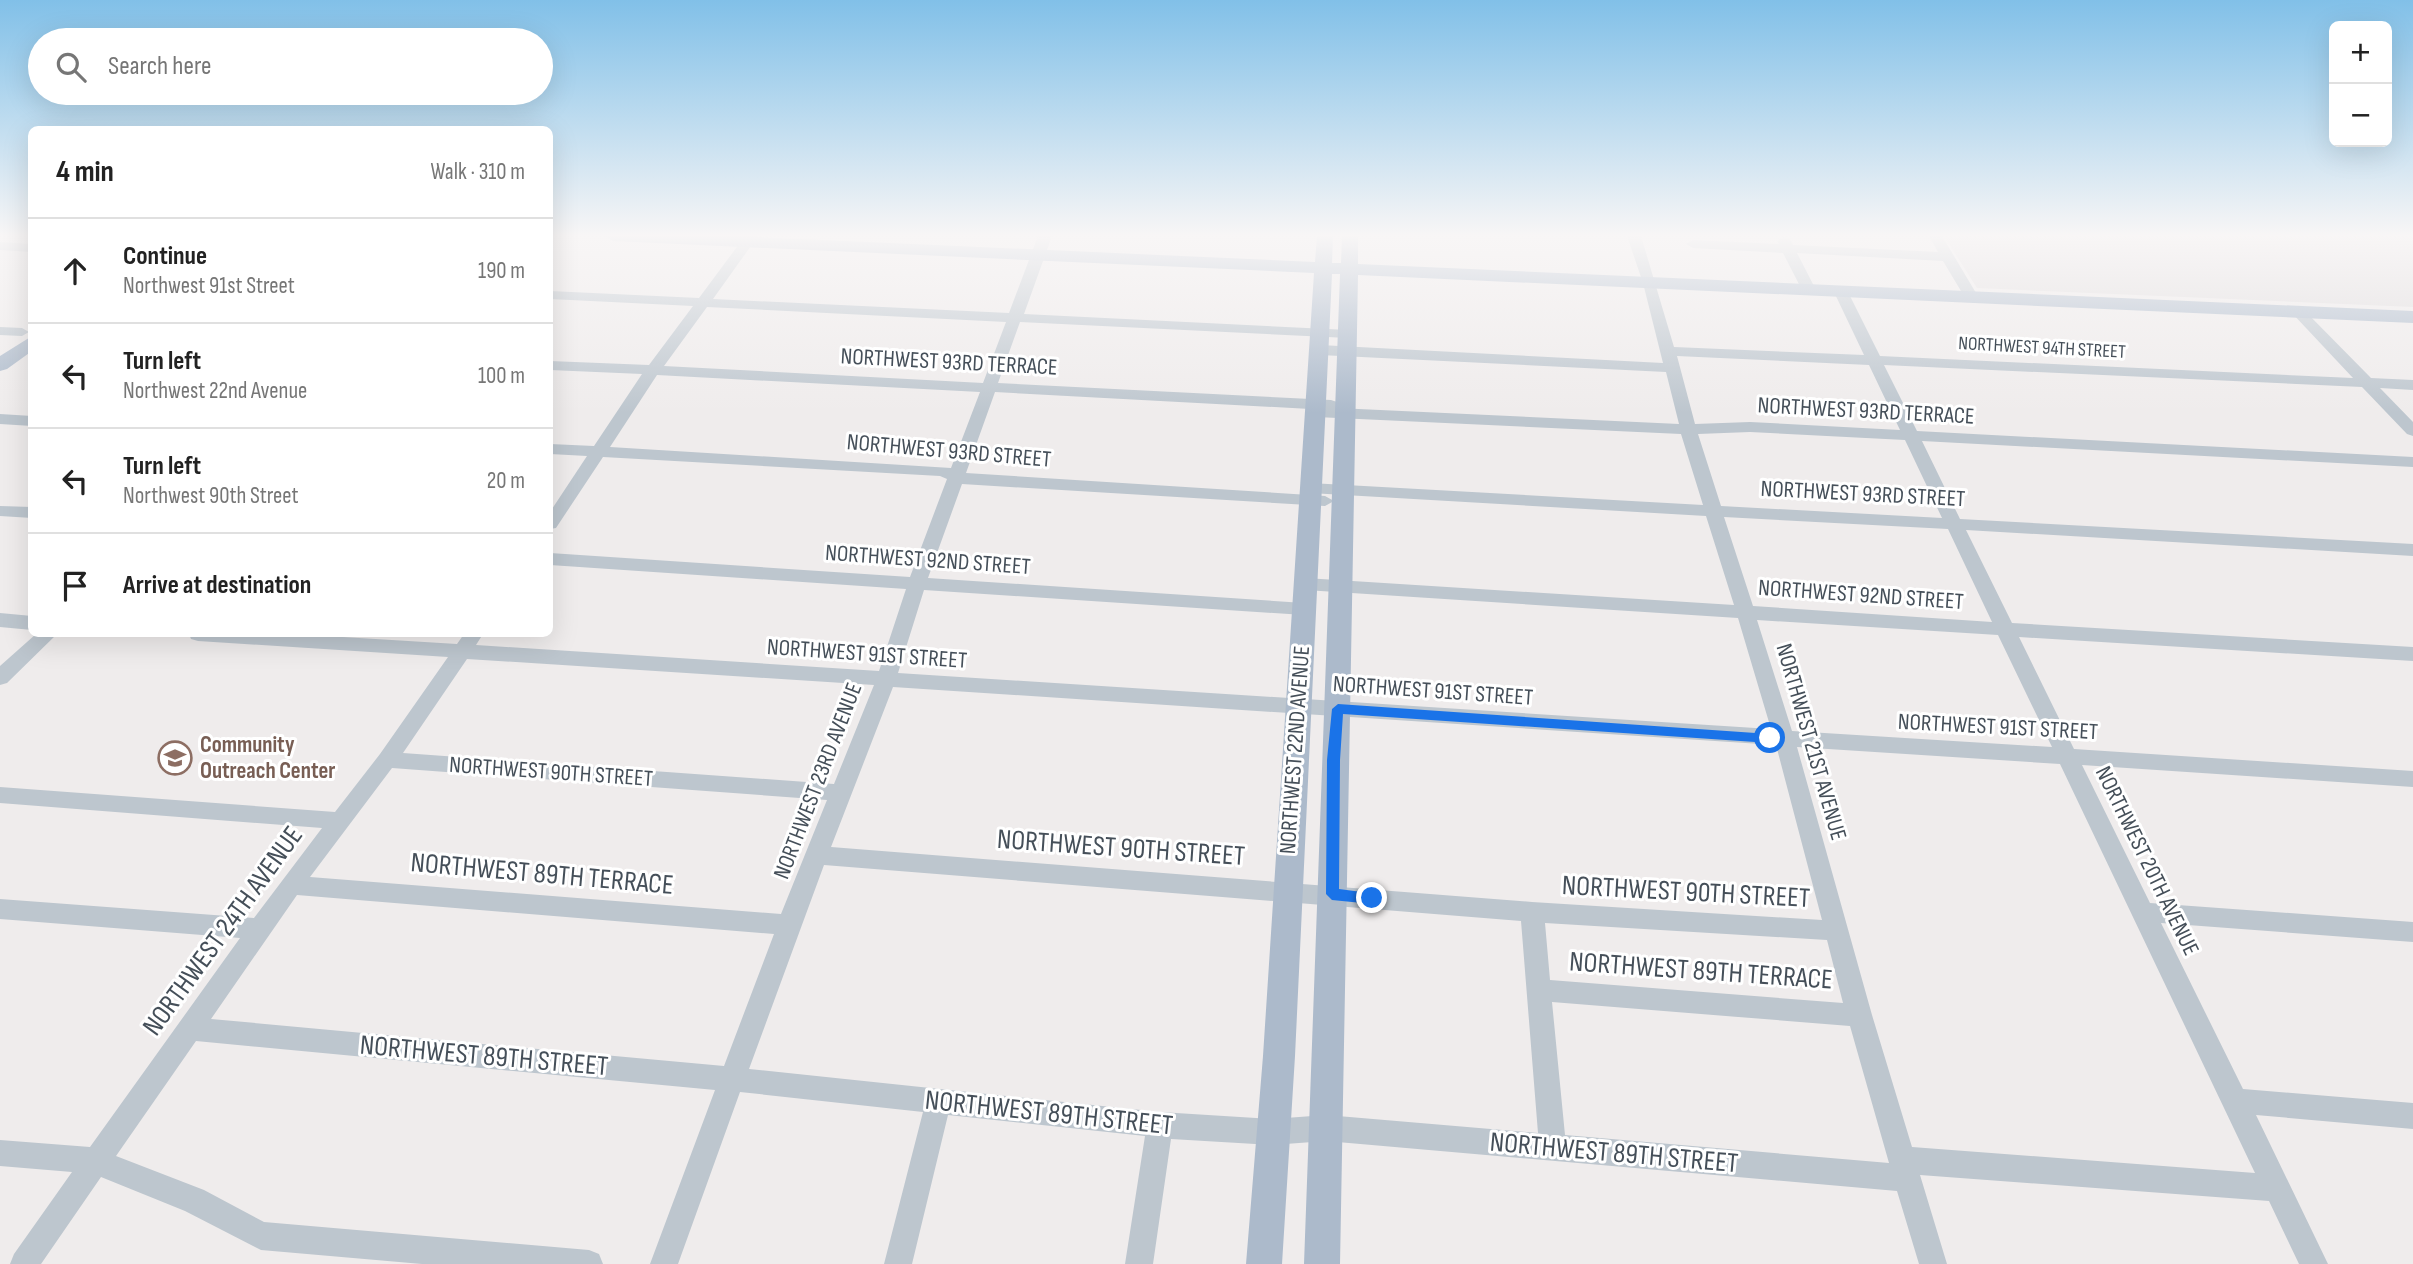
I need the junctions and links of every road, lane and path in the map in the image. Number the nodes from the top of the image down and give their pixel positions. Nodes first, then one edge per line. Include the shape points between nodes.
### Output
1 (553, 295) edge
2 (708, 295) edge
3 (1024, 295) edge
4 (1322, 295) edge
5 (1349, 295) edge
6 (1653, 295) edge
7 (1842, 295) edge
8 (1906, 295) edge
9 (1970, 295) edge
10 (1972, 298) junction
11 (702, 303) junction
12 (2298, 312) junction
13 (2413, 317) edge
14 (1015, 318) junction
15 (0, 331) edge
16 (28, 332) edge
17 (28, 333) edge
18 (28, 333) edge
19 (28, 333) edge
20 (1321, 342) junction
21 (1348, 343) junction
22 (0, 348) edge
23 (0, 358) edge
24 (1670, 360) junction
25 (1874, 360) junction
26 (0, 365) edge
27 (553, 365) edge
28 (653, 370) junction
29 (2367, 383) junction
30 (2413, 385) edge
31 (989, 387) junction
32 (1317, 408) junction
33 (1346, 410) junction
34 (0, 419) edge
35 (28, 421) edge
36 (1688, 429) junction
37 (2413, 431) edge
38 (1911, 436) junction
39 (553, 449) edge
40 (598, 451) junction
41 (2413, 462) edge
42 (957, 478) junction
43 (1309, 494) junction
44 (1344, 496) junction
45 (1713, 510) junction
46 (0, 511) edge
47 (28, 513) edge
48 (553, 519) edge
49 (1954, 524) junction
50 (2413, 550) edge
51 (553, 559) edge
52 (917, 583) junction
53 (1305, 584) junction
54 (1341, 587) junction
55 (1304, 609) junction
56 (1744, 611) junction
57 (0, 620) edge
58 (28, 623) edge
59 (2006, 631) junction
60 (44, 637) edge
61 (299, 637) edge
62 (468, 642) edge
63 (2413, 654) edge
64 (0, 678) edge
65 (886, 680) junction
66 (1297, 706) junction
67 (1338, 709) junction
68 (1785, 740) junction
69 (2066, 755) junction
70 (387, 760) junction
71 (2413, 779) edge
72 (842, 793) junction
73 (0, 795) edge
74 (339, 821) junction
75 (818, 855) junction
76 (290, 885) junction
77 (1287, 891) junction
78 (1332, 894) junction
79 (0, 909) edge
80 (1532, 912) junction
81 (2142, 912) junction
82 (789, 925) junction
83 (260, 929) junction
84 (1838, 931) junction
85 (2413, 932) edge
86 (1539, 990) junction
87 (1859, 1015) junction
88 (190, 1029) junction
89 (732, 1079) junction
90 (2234, 1101) junction
91 (938, 1102) junction
92 (2413, 1116) edge
93 (1160, 1125) junction
94 (1326, 1128) junction
95 (1272, 1132) junction
96 (1553, 1147) junction
97 (0, 1153) edge
98 (94, 1161) junction
99 (1905, 1169) junction
100 (2277, 1188) junction
101 (24, 1264) edge
102 (589, 1264) edge
103 (664, 1264) edge
104 (898, 1264) edge
105 (1139, 1264) edge
106 (1264, 1264) edge
107 (1322, 1264) edge
108 (1933, 1264) edge
109 (2314, 1264) edge

1 - 11 street, NORTHWEST 94TH STREET
2 - 11 street
3 - 14 street, NORTHWEST 23RD AVENUE
4 - 20 main road, NORTHWEST 22ND AVENUE
5 - 21 main road, NORTHWEST 22ND AVENUE
6 - 24 street, NORTHWEST 21ST AVENUE
7 - 25 street, NORTHWEST 20TH AVENUE
8 - 10 main road
9 - 10 street
10 - 12 main road
11 - 14 street, NORTHWEST 94TH STREET
11 - 28 street
12 - 13 main road
12 - 29 street
14 - 20 street, NORTHWEST 94TH STREET
14 - 31 street, NORTHWEST 23RD AVENUE
15 - 16 street
17 - 22 main road
18 - 23 main road
19 - 26 main road
20 - 21 street, NORTHWEST 94TH STREET
20 - 32 main road, NORTHWEST 22ND AVENUE
21 - 24 street, NORTHWEST 94TH STREET
21 - 33 main road, NORTHWEST 22ND AVENUE
24 - 25 street, NORTHWEST 94TH STREET
24 - 36 street, NORTHWEST 21ST AVENUE
25 - 29 street, NORTHWEST 94TH STREET
25 - 38 street, NORTHWEST 20TH AVENUE
27 - 28 street, NORTHWEST 93RD TERRACE
28 - 31 street, NORTHWEST 93RD TERRACE
28 - 40 street
29 - 30 street, NORTHWEST 94TH STREET
29 - 37 street
31 - 32 street, NORTHWEST 93RD TERRACE
31 - 42 street, NORTHWEST 23RD AVENUE
32 - 33 street, NORTHWEST 93RD TERRACE
32 - 43 main road, NORTHWEST 22ND AVENUE
33 - 36 street, NORTHWEST 93RD TERRACE
33 - 44 main road, NORTHWEST 22ND AVENUE
34 - 35 street
36 - 38 street, NORTHWEST 93RD TERRACE via 1750,427
36 - 45 street, NORTHWEST 21ST AVENUE
38 - 41 street, NORTHWEST 93RD TERRACE
38 - 49 street, NORTHWEST 20TH AVENUE
39 - 40 street, NORTHWEST 93RD STREET
40 - 42 street, NORTHWEST 93RD STREET via 944,471
40 - 48 street
42 - 43 street, NORTHWEST 93RD STREET
42 - 52 street, NORTHWEST 23RD AVENUE
43 - 44 street, NORTHWEST 93RD STREET
43 - 53 main road, NORTHWEST 22ND AVENUE
44 - 45 street, NORTHWEST 93RD STREET
44 - 54 main road, NORTHWEST 22ND AVENUE
45 - 49 street, NORTHWEST 93RD STREET
45 - 56 street, NORTHWEST 21ST AVENUE
46 - 47 street
49 - 50 street, NORTHWEST 93RD STREET
49 - 59 street, NORTHWEST 20TH AVENUE
51 - 52 street, NORTHWEST 92ND STREET
52 - 55 street, NORTHWEST 92ND STREET
52 - 65 street, NORTHWEST 23RD AVENUE
53 - 54 street, NORTHWEST 92ND STREET
53 - 55 main road, NORTHWEST 22ND AVENUE
54 - 56 street, NORTHWEST 92ND STREET
54 - 67 main road, NORTHWEST 22ND AVENUE
55 - 66 main road, NORTHWEST 22ND AVENUE
56 - 59 street, NORTHWEST 92ND STREET
56 - 68 street, NORTHWEST 21ST AVENUE
57 - 58 street
59 - 63 street, NORTHWEST 92ND STREET
59 - 69 street, NORTHWEST 20TH AVENUE
60 - 64 street
61 - 62 street, NORTHWEST 91ST STREET
62 - 65 street, NORTHWEST 91ST STREET
62 - 70 street, NORTHWEST 24TH AVENUE
65 - 66 street, NORTHWEST 91ST STREET
65 - 72 street, NORTHWEST 23RD AVENUE
66 - 67 street, NORTHWEST 91ST STREET
66 - 77 main road, NORTHWEST 22ND AVENUE
67 - 68 street, NORTHWEST 91ST STREET
67 - 78 main road, NORTHWEST 22ND AVENUE
68 - 69 street, NORTHWEST 91ST STREET
68 - 84 street, NORTHWEST 21ST AVENUE
69 - 71 street, NORTHWEST 91ST STREET
69 - 81 street, NORTHWEST 20TH AVENUE
70 - 72 street, NORTHWEST 90TH STREET
70 - 74 street, NORTHWEST 24TH AVENUE
72 - 75 street, NORTHWEST 23RD AVENUE
73 - 74 street
74 - 76 street, NORTHWEST 24TH AVENUE
75 - 77 street, NORTHWEST 90TH STREET
75 - 82 street, NORTHWEST 23RD AVENUE
76 - 82 street, NORTHWEST 89TH TERRACE
76 - 83 street, NORTHWEST 24TH AVENUE
77 - 78 street, NORTHWEST 90TH STREET
77 - 95 main road, NORTHWEST 22ND AVENUE
78 - 80 street, NORTHWEST 90TH STREET
78 - 94 main road, NORTHWEST 22ND AVENUE
79 - 83 street
80 - 84 street, NORTHWEST 90TH STREET
80 - 86 street
81 - 85 street
81 - 90 street, NORTHWEST 20TH AVENUE
82 - 89 street, NORTHWEST 23RD AVENUE
83 - 88 street, NORTHWEST 24TH AVENUE
84 - 87 street, NORTHWEST 21ST AVENUE
86 - 87 street, NORTHWEST 89TH TERRACE
86 - 96 street
87 - 99 street, NORTHWEST 21ST AVENUE
88 - 89 street, NORTHWEST 89TH STREET
88 - 98 street, NORTHWEST 24TH AVENUE
89 - 91 street, NORTHWEST 89TH STREET
89 - 103 street, NORTHWEST 23RD AVENUE
90 - 92 street
90 - 100 street, NORTHWEST 20TH AVENUE
91 - 93 street, NORTHWEST 89TH STREET
91 - 104 street
93 - 95 street, NORTHWEST 89TH STREET
93 - 105 street
94 - 95 street, NORTHWEST 89TH STREET
94 - 96 street, NORTHWEST 89TH STREET
94 - 107 main road, NORTHWEST 22ND AVENUE
95 - 106 main road, NORTHWEST 22ND AVENUE
96 - 99 street, NORTHWEST 89TH STREET
97 - 98 street
98 - 101 street, NORTHWEST 24TH AVENUE
98 - 102 street via 194,1200 261,1237
99 - 100 street, NORTHWEST 89TH STREET
99 - 108 street, NORTHWEST 21ST AVENUE
100 - 109 street, NORTHWEST 20TH AVENUE

